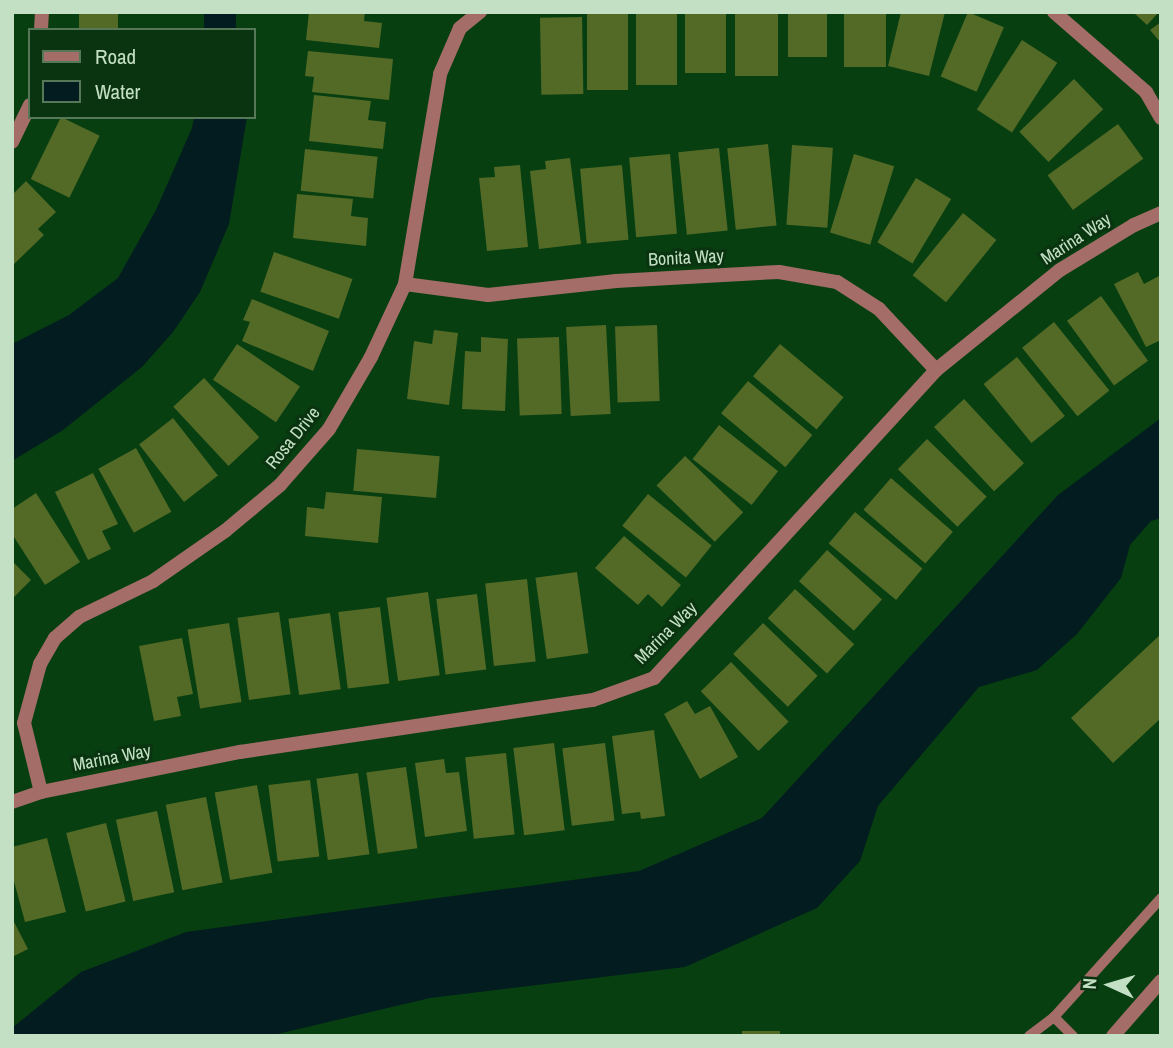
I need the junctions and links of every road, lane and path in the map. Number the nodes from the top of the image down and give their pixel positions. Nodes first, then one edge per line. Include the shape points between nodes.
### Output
1 (480, 12) edge
2 (1054, 12) edge
3 (28, 108) edge
4 (1161, 118) edge
5 (12, 142) edge
6 (1161, 213) edge
7 (405, 284) junction
8 (936, 369) junction
9 (41, 792) junction
10 (12, 802) edge
11 (1161, 898) edge
12 (1161, 981) edge
13 (1054, 1017) junction
14 (1029, 1036) edge
15 (1073, 1036) edge
16 (1113, 1036) edge

1 - 7 street, Rosa Drive via 460,29 440,74
2 - 4 street via 1146,92
3 - 5 street
6 - 8 street, Marina Way via 1060,270
7 - 8 street, Bonita Way via 488,295 616,281 779,272 837,282 879,309
7 - 9 street, Rosa Drive via 371,357 328,429 280,485 225,531 153,581 79,617 55,638 40,664 24,723
8 - 9 street, Marina Way via 654,678 593,700 240,752
9 - 10 street, Marina Way
11 - 13 lane
12 - 16 street
13 - 14 lane
13 - 15 lane

